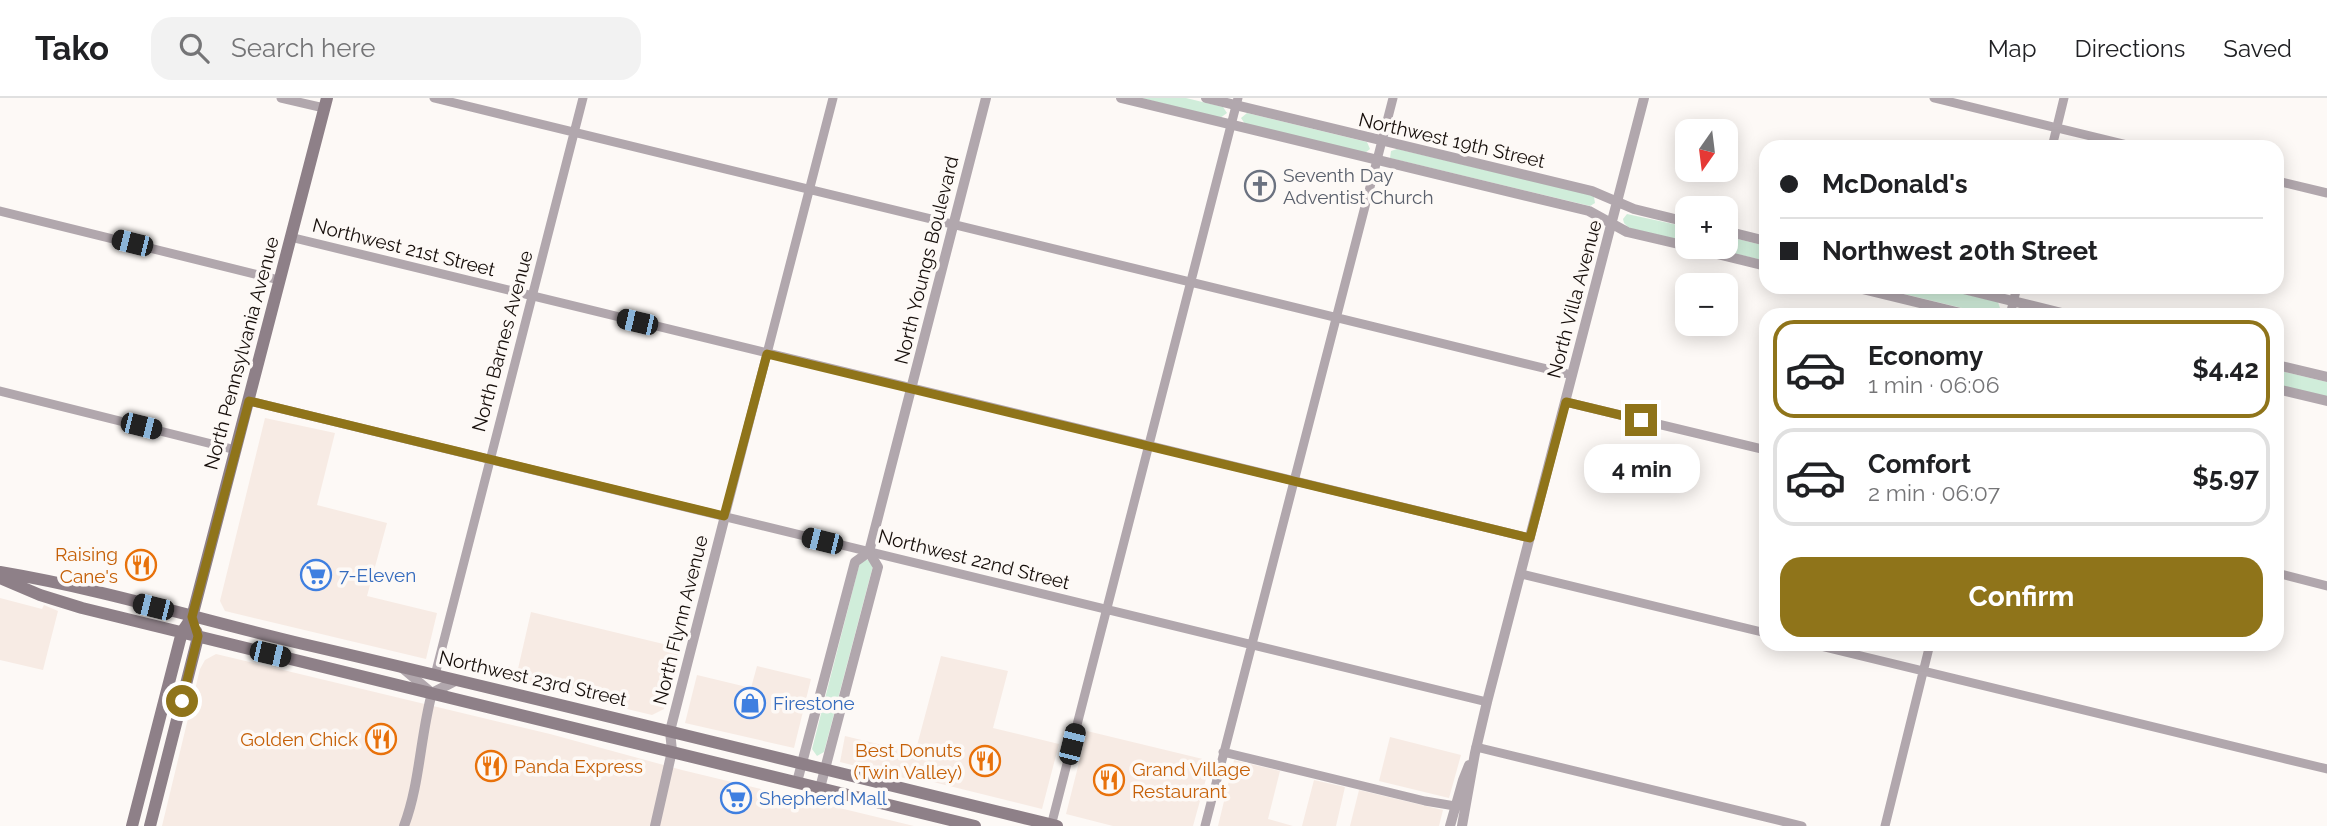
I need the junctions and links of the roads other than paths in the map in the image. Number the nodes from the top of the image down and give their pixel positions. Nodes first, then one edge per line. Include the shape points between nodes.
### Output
1 (281, 98) edge
2 (433, 98) edge
3 (583, 98) edge
4 (833, 98) edge
5 (986, 98) edge
6 (1121, 98) edge
7 (1206, 98) edge
8 (1393, 98) edge
9 (1644, 98) edge
10 (1934, 98) edge
11 (2064, 98) edge
12 (1237, 102) edge
13 (326, 103) edge
14 (1231, 125) junction
15 (2057, 128) junction
16 (574, 132) junction
17 (2054, 140) edge
18 (2107, 140) edge
19 (1381, 141) junction
20 (1377, 161) junction
21 (2284, 183) edge
22 (809, 190) junction
23 (2327, 193) edge
24 (1617, 202) junction
25 (0, 211) edge
26 (1675, 219) edge
27 (1612, 223) junction
28 (953, 224) junction
29 (1738, 234) edge
30 (290, 237) junction
31 (1759, 239) edge
32 (1675, 244) edge
33 (1738, 259) edge
34 (1759, 263) edge
35 (279, 280) junction
36 (1191, 283) junction
37 (1883, 294) edge
38 (1984, 294) edge
39 (2016, 294) edge
40 (532, 296) junction
41 (2014, 301) junction
42 (1940, 308) edge
43 (2012, 308) edge
44 (2042, 308) edge
45 (1336, 317) junction
46 (767, 354) junction
47 (2284, 367) edge
48 (1572, 375) junction
49 (2327, 377) edge
50 (912, 388) junction
51 (0, 391) edge
52 (2284, 391) edge
53 (249, 401) junction
54 (2327, 401) edge
55 (1566, 402) junction
56 (1148, 446) junction
57 (1759, 448) edge
58 (236, 450) junction
59 (490, 459) junction
60 (1294, 480) junction
61 (724, 516) junction
62 (1530, 538) junction
63 (869, 552) junction
64 (0, 572) edge
65 (1521, 574) junction
66 (2284, 575) edge
67 (0, 578) edge
68 (71, 586) junction
69 (2327, 586) edge
70 (67, 603) junction
71 (1106, 609) junction
72 (192, 617) junction
73 (1759, 631) edge
74 (182, 632) junction
75 (198, 636) junction
76 (1252, 645) junction
77 (1841, 651) edge
78 (1928, 651) edge
79 (401, 667) junction
80 (1923, 671) junction
81 (435, 675) junction
82 (457, 680) junction
83 (432, 693) junction
84 (534, 697) junction
85 (1487, 702) junction
86 (593, 712) junction
87 (529, 717) junction
88 (589, 731) junction
89 (670, 731) junction
90 (1476, 750) junction
91 (673, 751) junction
92 (1223, 752) junction
93 (802, 764) junction
94 (825, 769) junction
95 (2327, 769) edge
96 (797, 782) junction
97 (820, 788) junction
98 (920, 793) junction
99 (1455, 806) junction
100 (916, 812) junction
101 (132, 826) edge
102 (150, 826) edge
103 (404, 826) edge
104 (655, 826) edge
105 (975, 826) edge
106 (1053, 826) edge
107 (1205, 826) edge
108 (1450, 826) edge
109 (1462, 826) edge
110 (1802, 826) edge
111 (1885, 826) edge

1 - 13 street
2 - 16 street
3 - 16 street, North Barnes Avenue
4 - 22 street, North Flynn Avenue
5 - 28 street, North Youngs Boulevard
6 - 14 street, Northwest 19th Street
7 - 12 street, Northwest 19th Street
8 - 19 street
9 - 24 street, North Villa Avenue
10 - 15 street
11 - 15 street
12 - 14 street
12 - 19 street, Northwest 19th Street
13 - 30 main road, North Pennsylvania Avenue
14 - 20 street, Northwest 19th Street
14 - 36 street
15 - 17 street
15 - 18 street
16 - 22 street
16 - 40 street, North Barnes Avenue
19 - 20 street
19 - 24 street, Northwest 19th Street via 1592,191
20 - 27 street, Northwest 19th Street via 1588,211
20 - 45 street
21 - 23 street
22 - 28 street
22 - 46 street, North Flynn Avenue
24 - 26 street, Northwest 19th Street
24 - 27 street, North Villa Avenue
25 - 35 street
27 - 32 street, Northwest 19th Street via 1627,232
27 - 48 street, North Villa Avenue
28 - 36 street
28 - 50 street, North Youngs Boulevard
29 - 31 street
30 - 35 main road, North Pennsylvania Avenue
30 - 40 street, Northwest 21st Street
33 - 34 street, Northwest 19th Street
35 - 53 main road, North Pennsylvania Avenue
36 - 45 street
36 - 56 street
37 - 42 street
38 - 41 street
39 - 41 street
40 - 46 street, Northwest 21st Street
40 - 59 street, North Barnes Avenue
41 - 43 street
41 - 44 street
45 - 48 street
45 - 60 street
46 - 50 street, Northwest 21st Street
46 - 61 street, North Flynn Avenue
47 - 49 street
48 - 55 street, North Villa Avenue
50 - 56 street, Northwest 21st Street
50 - 63 street, North Youngs Boulevard
51 - 58 street
52 - 54 street
53 - 58 main road, North Pennsylvania Avenue
53 - 59 street, Northwest 22nd Street
55 - 57 street
55 - 62 street, North Villa Avenue
56 - 60 street, Northwest 21st Street
56 - 71 street
58 - 72 main road, North Pennsylvania Avenue
59 - 61 street, Northwest 22nd Street
59 - 81 street, North Barnes Avenue
60 - 62 street, Northwest 21st Street
60 - 76 street
61 - 63 street, Northwest 22nd Street
61 - 89 street, North Flynn Avenue
62 - 65 street, North Villa Avenue
63 - 71 street, Northwest 22nd Street
63 - 93 street, North Youngs Boulevard via 855,562
63 - 94 street, North Youngs Boulevard via 878,566
64 - 68 main road, Northwest 23rd Street
65 - 73 street
65 - 85 street, North Villa Avenue
66 - 69 street
67 - 70 main road, Northwest 23rd Street
68 - 70 main road
68 - 72 main road, Northwest 23rd Street
70 - 74 main road, Northwest 23rd Street
71 - 76 street, Northwest 22nd Street
71 - 106 street
72 - 74 main road, North Pennsylvania Avenue
72 - 75 main road
72 - 79 main road, Northwest 23rd Street
74 - 75 main road, Northwest 23rd Street
74 - 101 main road, North Pennsylvania Avenue
75 - 83 main road, Northwest 23rd Street
75 - 102 main road
76 - 85 street, Northwest 22nd Street
76 - 92 street
77 - 80 street
78 - 80 street
79 - 81 main road, Northwest 23rd Street
79 - 83 street
80 - 95 street
80 - 111 street
81 - 82 main road, Northwest 23rd Street
82 - 83 street
82 - 84 main road, Northwest 23rd Street
83 - 87 main road, Northwest 23rd Street
83 - 103 street
84 - 86 main road, Northwest 23rd Street
84 - 87 main road
85 - 90 street, North Villa Avenue
86 - 88 main road
86 - 89 main road, Northwest 23rd Street
87 - 88 main road, Northwest 23rd Street
88 - 91 main road, Northwest 23rd Street
89 - 91 street, North Flynn Avenue
89 - 93 main road, Northwest 23rd Street
90 - 99 street, North Villa Avenue
90 - 109 street, North Villa Avenue
90 - 110 street
91 - 96 main road, Northwest 23rd Street
91 - 104 street, North Flynn Avenue
92 - 99 street
92 - 107 street
93 - 94 main road, Northwest 23rd Street
93 - 96 street, North Youngs Boulevard
94 - 97 street, North Youngs Boulevard
94 - 98 main road, Northwest 23rd Street
96 - 97 main road, Northwest 23rd Street
97 - 100 main road, Northwest 23rd Street
98 - 100 main road
98 - 106 main road, Northwest 23rd Street
99 - 108 street, North Villa Avenue
100 - 105 main road, Northwest 23rd Street

